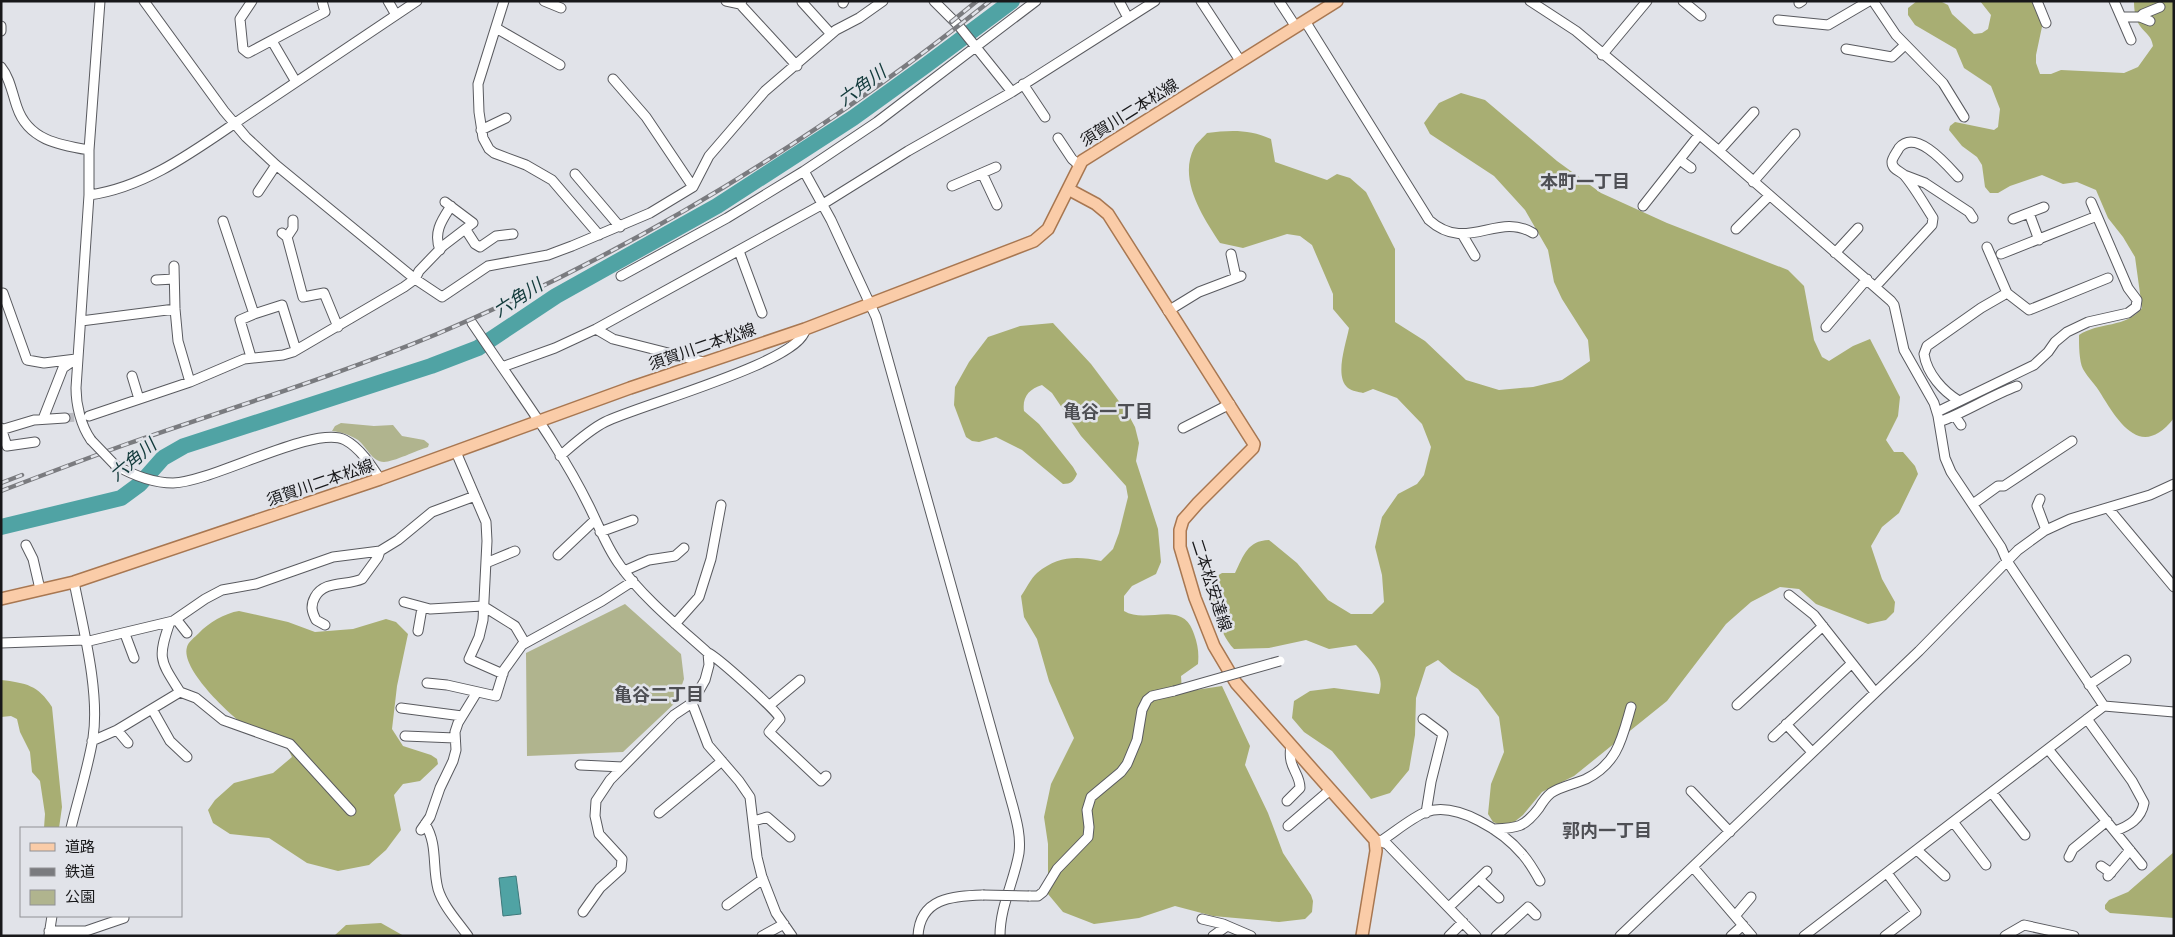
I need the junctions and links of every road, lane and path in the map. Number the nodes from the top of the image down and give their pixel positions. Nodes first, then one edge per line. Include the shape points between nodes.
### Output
1 (100, 1) edge
2 (144, 1) edge
3 (252, 1) edge
4 (322, 1) edge
5 (388, 1) edge
6 (417, 1) edge
7 (504, 1) edge
8 (544, 1) edge
9 (726, 1) edge
10 (883, 1) edge
11 (934, 1) edge
12 (1036, 1) edge
13 (1119, 1) edge
14 (1155, 1) edge
15 (1201, 1) edge
16 (1280, 1) edge
17 (1337, 1) edge
18 (1530, 1) edge
19 (1647, 1) edge
20 (1683, 1) edge
21 (2037, 1) edge
22 (2114, 1) edge
23 (741, 2) edge
24 (802, 2) edge
25 (1874, 2) edge
26 (2160, 7) dead end
27 (560, 8) dead end
28 (396, 15) junction
29 (1700, 16) dead end
30 (2121, 17) junction
31 (2140, 17) junction
32 (1128, 18) junction
33 (1778, 20) dead end
34 (2150, 21) dead end
35 (2046, 23) dead end
36 (1300, 24) junction
37 (1, 26) edge
38 (496, 28) junction
39 (1, 31) edge
40 (831, 34) junction
41 (2131, 40) dead end
42 (272, 41) junction
43 (1905, 44) junction
44 (977, 48) junction
45 (1846, 49) dead end
46 (1602, 55) junction
47 (1241, 62) junction
48 (560, 65) dead end
49 (1, 66) edge
50 (797, 66) junction
51 (613, 79) dead end
52 (296, 82) junction
53 (1023, 84) junction
54 (1012, 92) junction
55 (1754, 112) dead end
56 (1045, 117) dead end
57 (1964, 117) dead end
58 (506, 118) dead end
59 (234, 124) junction
60 (481, 130) junction
61 (1795, 134) dead end
62 (1700, 135) junction
63 (1058, 138) dead end
64 (89, 150) junction
65 (1719, 151) junction
66 (1680, 160) junction
67 (276, 164) junction
68 (1079, 165) junction
69 (996, 167) dead end
70 (1691, 168) dead end
71 (804, 171) junction
72 (982, 173) junction
73 (575, 174) dead end
74 (1904, 174) junction
75 (1958, 177) dead end
76 (1753, 182) junction
77 (952, 186) dead end
78 (693, 187) junction
79 (1068, 190) junction
80 (258, 192) dead end
81 (89, 195) junction
82 (1769, 196) junction
83 (2091, 202) dead end
84 (823, 204) junction
85 (997, 205) dead end
86 (1643, 206) dead end
87 (2044, 207) dead end
88 (2029, 213) junction
89 (2097, 216) junction
90 (1973, 218) dead end
91 (2013, 219) dead end
92 (293, 220) dead end
93 (223, 221) dead end
94 (620, 227) junction
95 (1858, 228) dead end
96 (1736, 229) dead end
97 (466, 230) junction
98 (1533, 233) dead end
99 (513, 234) dead end
100 (1462, 234) junction
101 (599, 235) junction
102 (2039, 240) junction
103 (1987, 247) dead end
104 (440, 250) junction
105 (739, 251) junction
106 (1835, 253) junction
107 (1231, 254) dead end
108 (2002, 254) dead end
109 (1475, 256) dead end
110 (174, 266) dead end
111 (621, 276) dead end
112 (2108, 278) dead end
113 (174, 279) junction
114 (415, 279) junction
115 (1867, 279) junction
116 (156, 280) dead end
117 (1875, 287) junction
118 (2, 293) dead end
119 (2007, 294) junction
120 (869, 304) junction
121 (175, 309) junction
122 (1168, 311) junction
123 (762, 313) dead end
124 (254, 314) junction
125 (81, 321) junction
126 (472, 323) dead end
127 (338, 327) junction
128 (1826, 327) dead end
129 (596, 329) junction
130 (805, 329) junction
131 (296, 350) junction
132 (251, 357) junction
133 (76, 359) junction
134 (704, 362) junction
135 (502, 367) junction
136 (132, 376) dead end
137 (190, 382) junction
138 (2017, 386) dead end
139 (139, 399) junction
140 (1960, 401) junction
141 (1230, 404) junction
142 (1937, 412) junction
143 (89, 416) tunnel mouth
144 (1955, 416) junction
145 (65, 418) tunnel mouth
146 (43, 419) junction
147 (540, 422) junction
148 (1939, 422) junction
149 (1961, 425) dead end
150 (1183, 428) dead end
151 (1, 429) edge
152 (2072, 440) dead end
153 (35, 442) dead end
154 (456, 452) junction
155 (560, 456) junction
156 (380, 479) junction
157 (2174, 484) edge
158 (475, 496) junction
159 (2040, 499) dead end
160 (1973, 504) junction
161 (721, 505) dead end
162 (2108, 508) junction
163 (595, 520) junction
164 (633, 520) dead end
165 (2046, 530) junction
166 (600, 532) junction
167 (26, 545) dead end
168 (684, 548) dead end
169 (514, 550) dead end
170 (380, 551) junction
171 (558, 555) dead end
172 (2007, 561) junction
173 (486, 563) junction
174 (624, 571) junction
175 (633, 581) junction
176 (74, 582) junction
177 (2174, 587) edge
178 (40, 590) junction
179 (1789, 595) dead end
180 (1, 599) edge
181 (404, 602) dead end
182 (483, 606) junction
183 (422, 608) junction
184 (173, 621) junction
185 (675, 624) junction
186 (325, 625) dead end
187 (1823, 626) junction
188 (418, 631) dead end
189 (187, 633) dead end
190 (124, 634) junction
191 (85, 641) junction
192 (1, 643) edge
193 (525, 643) junction
194 (708, 653) junction
195 (134, 658) dead end
196 (2126, 660) dead end
197 (1280, 661) dead end
198 (1851, 664) junction
199 (503, 674) junction
200 (800, 680) dead end
201 (426, 683) dead end
202 (2089, 685) junction
203 (1874, 691) junction
204 (180, 692) junction
205 (477, 692) junction
206 (692, 703) junction
207 (1737, 705) dead end
208 (770, 706) junction
209 (2104, 706) junction
210 (1631, 707) dead end
211 (401, 708) dead end
212 (152, 709) junction
213 (2174, 712) edge
214 (462, 716) junction
215 (1422, 719) dead end
216 (2087, 719) junction
217 (1786, 724) junction
218 (117, 730) junction
219 (404, 736) dead end
220 (1773, 737) dead end
221 (455, 738) junction
222 (92, 741) junction
223 (128, 743) dead end
224 (1291, 746) junction
225 (2048, 749) junction
226 (1812, 752) junction
227 (187, 757) dead end
228 (722, 761) junction
229 (580, 765) dead end
230 (622, 767) junction
231 (826, 776) dead end
232 (1330, 790) junction
233 (1691, 791) dead end
234 (1992, 793) junction
235 (1287, 801) dead end
236 (351, 812) dead end
237 (1426, 813) junction
238 (659, 814) dead end
239 (754, 820) junction
240 (2107, 821) junction
241 (1954, 823) junction
242 (1288, 826) dead end
243 (71, 827) edge
244 (1493, 829) junction
245 (2115, 831) junction
246 (1730, 832) junction
247 (2025, 835) dead end
248 (790, 837) dead end
249 (1378, 840) junction
250 (1917, 850) junction
251 (2130, 850) junction
252 (2069, 857) dead end
253 (1986, 865) dead end
254 (2142, 865) dead end
255 (2101, 866) dead end
256 (1693, 867) junction
257 (1487, 871) dead end
258 (1887, 873) junction
259 (1945, 876) dead end
260 (763, 879) junction
261 (1479, 879) junction
262 (1540, 881) dead end
263 (1751, 897) dead end
264 (1499, 898) dead end
265 (727, 905) dead end
266 (1448, 907) junction
267 (583, 912) dead end
268 (1536, 915) dead end
269 (1735, 916) junction
270 (52, 917) edge
271 (124, 918) dead end
272 (1202, 919) dead end
273 (1463, 922) junction
274 (784, 924) junction
275 (1743, 925) junction
276 (1227, 926) junction
277 (49, 934) edge
278 (468, 936) edge
279 (762, 936) edge
280 (792, 936) edge
281 (918, 936) edge
282 (1000, 936) edge
283 (1213, 936) edge
284 (1251, 936) edge
285 (1362, 936) edge
286 (1449, 936) edge
287 (1476, 936) edge
288 (1496, 936) edge
289 (1620, 936) edge
290 (1731, 936) edge
291 (1752, 936) edge
292 (1804, 936) edge
293 (1885, 936) edge
294 (2005, 936) edge
295 (2072, 936) edge

1 - 64 street
2 - 59 street
3 - 42 street via 240,19 243,49 248,53
4 - 42 street via 325,12
5 - 28 street
6 - 28 street
7 - 38 street
8 - 27 street
9 - 23 street
10 - 40 street
11 - 44 street
12 - 44 street
13 - 32 street
14 - 32 street
15 - 47 street
16 - 36 street
17 - 36 main road, 須賀川二本松線
18 - 46 street via 1576,31
19 - 46 street
20 - 29 street
21 - 35 street
22 - 30 street
23 - 50 street
24 - 40 street
25 - 33 street via 1828,25
25 - 43 street
26 - 31 street
28 - 52 street
30 - 31 street
30 - 41 street
31 - 34 street
32 - 53 street
36 - 47 main road, 須賀川二本松線
36 - 100 street via 1430,220 1449,233
37 - 39 street
38 - 48 street
38 - 60 street via 478,84
40 - 50 street
42 - 52 street
43 - 45 street via 1892,57
43 - 57 street via 1943,83
44 - 54 street
44 - 71 street
46 - 62 street
47 - 68 main road, 須賀川二本松線 via 1112,140
49 - 64 street via 28,128 48,141
50 - 78 street via 765,91 723,139 709,156
51 - 78 street via 646,117
52 - 59 street
53 - 54 street
53 - 56 street
54 - 84 street
55 - 65 street
58 - 60 street
59 - 67 street
59 - 81 street via 148,176 111,192
60 - 101 street via 485,143 494,153 552,180
61 - 76 street
62 - 65 street
62 - 66 street
63 - 68 street
64 - 81 street
65 - 76 street
66 - 70 street
66 - 86 street
67 - 80 street
67 - 114 street
68 - 79 main road, 須賀川二本松線
69 - 72 street
71 - 84 street
71 - 111 street
72 - 77 street
72 - 85 street
73 - 94 street
74 - 75 street via 1892,162 1900,147 1911,141 1942,159
74 - 90 street via 1969,212
74 - 117 street via 1933,218 1932,224
76 - 82 street
78 - 94 street
79 - 120 main road, 須賀川二本松線 via 1048,229 1038,239
79 - 122 main road, 二本松安達線 via 1108,214
81 - 125 street
82 - 96 street
82 - 106 street
83 - 89 street
84 - 105 street
84 - 120 street
87 - 88 street
88 - 91 street
88 - 102 street
89 - 102 street
89 - 140 street via 2128,288 2137,300 2136,307 2128,314 2088,322 2067,332 2034,365
92 - 127 street via 293,228 284,235 303,297 324,293
93 - 124 street
94 - 101 street
95 - 106 street
97 - 99 street via 474,244 480,247 496,236
97 - 104 street
97 - 104 street via 474,224 448,204 438,230
98 - 100 street via 1518,226 1507,226
100 - 109 street
101 - 114 street via 548,255 488,266 442,297
102 - 108 street
103 - 119 street
104 - 114 street
105 - 123 street
105 - 129 street
106 - 115 street
107 - 122 street via 1239,277 1198,292
110 - 113 street
112 - 119 street via 2029,310
113 - 116 street
113 - 121 street
114 - 127 street
115 - 117 street
115 - 128 street
117 - 142 street via 1894,305 1904,350
118 - 133 street via 27,360 44,363
119 - 140 street via 1981,308 1925,350 1925,361 1932,375
120 - 130 main road, 須賀川二本松線
120 - 282 street via 889,362 1020,835 1017,861 1000,919
121 - 125 street
121 - 137 street via 178,341
122 - 141 main road, 二本松安達線
124 - 131 street via 282,305
124 - 132 street via 240,320
125 - 133 street
126 - 135 street
127 - 131 street
129 - 134 street via 613,339
129 - 135 street
130 - 134 main road, 須賀川二本松線
130 - 155 street via 803,337 760,364 605,422
131 - 132 street via 283,355
132 - 137 street
133 - 146 street via 63,368
133 - 156 street, bridge via 77,402 82,424 91,440 115,465 136,475 172,483 192,480 323,437 350,443
134 - 147 main road, 須賀川二本松線
135 - 147 street
136 - 139 street
137 - 139 street
138 - 144 street via 1992,395
139 - 143 street
140 - 142 street
141 - 150 street
141 - 224 main road, 二本松安達線 via 1252,440 1253,448 1186,516 1180,530 1180,546 1195,598 1221,660 1253,704
142 - 148 street
144 - 148 street
144 - 149 street
145 - 146 street
146 - 151 street
147 - 154 main road, 須賀川二本松線
147 - 155 street
148 - 160 street via 1948,466
151 - 153 street via 9,447
152 - 160 street
154 - 156 main road, 須賀川二本松線
154 - 158 street
155 - 163 street
156 - 176 main road, 須賀川二本松線
157 - 162 street
158 - 170 street via 432,512
158 - 173 street via 486,522
159 - 165 street via 2037,506
160 - 172 street
161 - 185 street via 711,559 699,597
162 - 165 street
162 - 177 street
163 - 166 street
163 - 171 street
164 - 166 street
165 - 172 street
166 - 174 street
167 - 178 street via 33,559
168 - 174 street via 675,556 649,560
169 - 173 street
170 - 184 street via 333,557 256,584 222,590
170 - 186 street via 362,579 329,586 317,594 312,611 316,620
172 - 202 street
172 - 203 street via 1919,651
173 - 182 street
174 - 175 street
175 - 185 street
175 - 193 street
176 - 178 main road, 須賀川二本松線
176 - 191 street
178 - 180 main road, 須賀川二本松線
179 - 187 street
181 - 183 street
182 - 183 street
182 - 193 street via 514,626
182 - 199 street via 479,637 469,659
183 - 188 street
184 - 189 street
184 - 190 street
184 - 204 street via 161,653 166,670
185 - 194 street
187 - 198 street
187 - 207 street
190 - 191 street
190 - 195 street
191 - 192 street
191 - 222 street via 94,707
193 - 199 street
194 - 206 street via 705,680
194 - 208 street
196 - 202 street
197 - 281 street, bridge via 1152,696 1142,710 1137,740 1127,764 1091,797 1087,810 1088,837 1057,869 1043,892 1038,896 955,896 931,905 920,920
198 - 203 street
198 - 217 street
199 - 205 street via 496,696
200 - 208 street
201 - 205 street
202 - 209 street
203 - 226 street
204 - 212 street
204 - 236 street via 196,698 223,720 290,744
205 - 214 street
206 - 228 street via 705,739
206 - 230 street via 674,715
208 - 231 street via 780,719 769,732 821,781
209 - 213 street
209 - 216 street
210 - 244 street via 1621,743 1607,763 1586,778 1551,793 1523,825
211 - 214 street
212 - 218 street
212 - 227 street via 170,741
214 - 221 street
215 - 237 street via 1443,734
216 - 225 street
216 - 245 street via 2144,803 2130,825
217 - 220 street
217 - 226 street
218 - 222 street
218 - 223 street
219 - 221 street
221 - 278 street via 453,760 423,827 432,836 438,889
222 - 243 street
224 - 232 main road, 二本松安達線
224 - 235 street via 1291,766 1300,785
225 - 234 street
225 - 240 street
226 - 246 street
228 - 238 street
228 - 239 street via 750,797
229 - 230 street
230 - 267 street via 603,788 596,802 595,816 599,834 623,864
232 - 242 street
232 - 249 main road, 二本松安達線
233 - 246 street
234 - 241 street
234 - 247 street
237 - 244 street via 1448,810
237 - 249 street
239 - 248 street via 767,816
239 - 260 street via 757,857
240 - 245 street
240 - 252 street via 2073,849
241 - 250 street
241 - 253 street
244 - 262 street via 1523,855
245 - 251 street
246 - 256 street
249 - 266 street via 1387,844
249 - 285 main road
250 - 258 street
250 - 259 street
251 - 254 street
251 - 255 street via 2109,875
256 - 269 street
256 - 289 street
257 - 261 street
258 - 292 street
258 - 293 street via 1916,912
260 - 265 street
260 - 274 street via 768,898
261 - 264 street
261 - 266 street
263 - 269 street
266 - 273 street
268 - 288 street via 1528,907
269 - 275 street
270 - 277 street
271 - 277 street via 86,931
272 - 276 street
273 - 286 street
273 - 287 street
274 - 279 street
274 - 280 street
275 - 290 street
275 - 291 street
276 - 283 street
276 - 284 street
294 - 295 street via 2024,925

